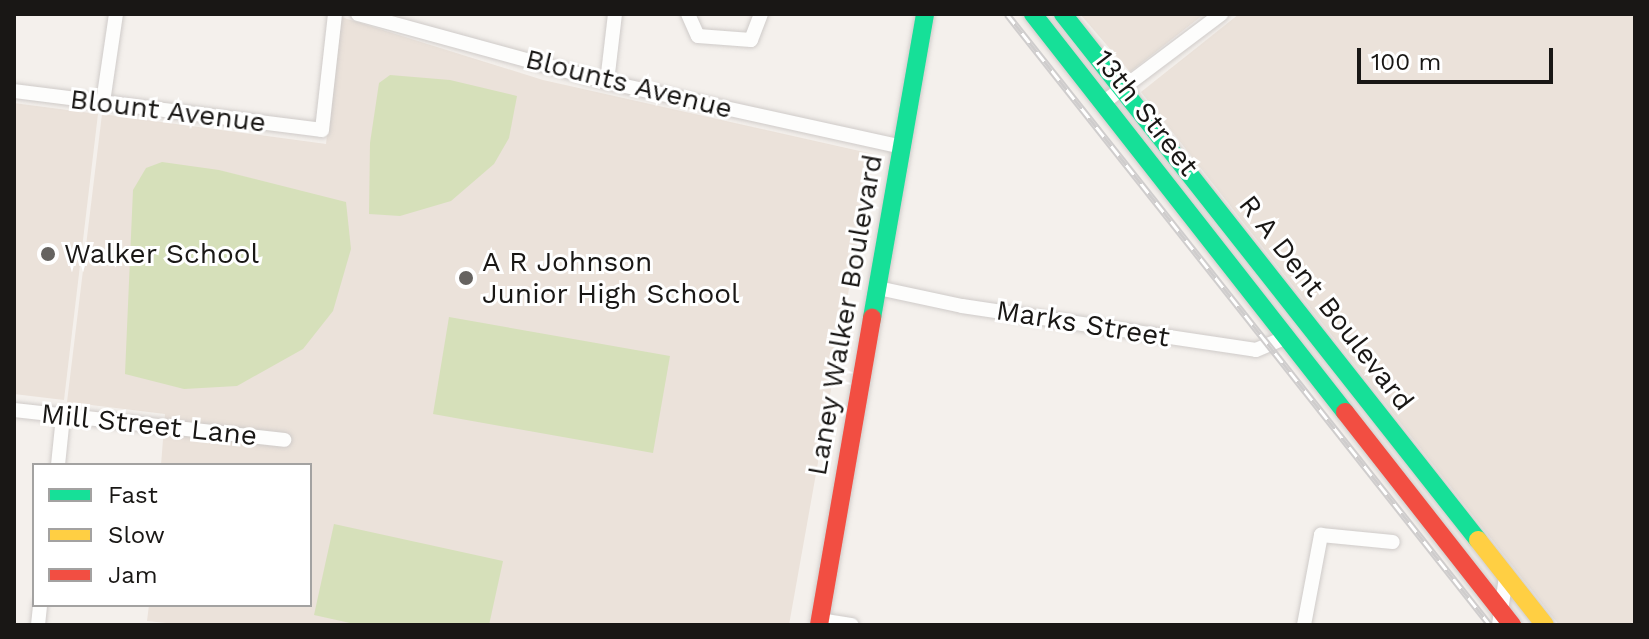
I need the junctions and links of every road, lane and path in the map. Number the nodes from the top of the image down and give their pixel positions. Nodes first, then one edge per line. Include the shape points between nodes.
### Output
1 (116, 14) edge
2 (335, 14) edge
3 (358, 14) edge
4 (615, 14) edge
5 (688, 14) edge
6 (761, 14) edge
7 (925, 14) edge
8 (1033, 14) edge
9 (1063, 14) edge
10 (1221, 14) edge
11 (607, 82) junction
12 (1122, 89) junction
13 (14, 91) edge
14 (103, 102) junction
15 (1103, 103) junction
16 (902, 147) junction
17 (878, 288) junction
18 (1287, 337) junction
19 (14, 410) edge
20 (63, 417) junction
21 (284, 440) dead end
22 (58, 463) edge
23 (1393, 542) dead end
24 (1506, 577) junction
25 (1504, 620) edge
26 (820, 622) edge
27 (852, 625) edge
28 (1304, 625) edge
29 (1545, 625) edge

1 - 14 street
2 - 14 street, Blount Avenue via 322,130
3 - 11 street, Blounts Avenue
4 - 11 street
5 - 6 street via 698,36 751,40
7 - 16 main road, Laney Walker Boulevard
8 - 15 main road, 13th Street
9 - 12 main road, R A Dent Boulevard
10 - 12 street
11 - 16 street, Blounts Avenue
12 - 15 street
12 - 24 main road, R A Dent Boulevard
13 - 14 street, Blount Avenue
15 - 18 main road, 13th Street
16 - 17 main road, Laney Walker Boulevard
17 - 18 street, Marks Street via 962,306 1256,350
17 - 26 main road, Laney Walker Boulevard
18 - 25 main road, 13th Street
19 - 20 street, Mill Street Lane
20 - 21 street, Mill Street Lane
20 - 22 street
23 - 28 street via 1321,535
24 - 25 street
24 - 29 main road, R A Dent Boulevard
26 - 27 street

